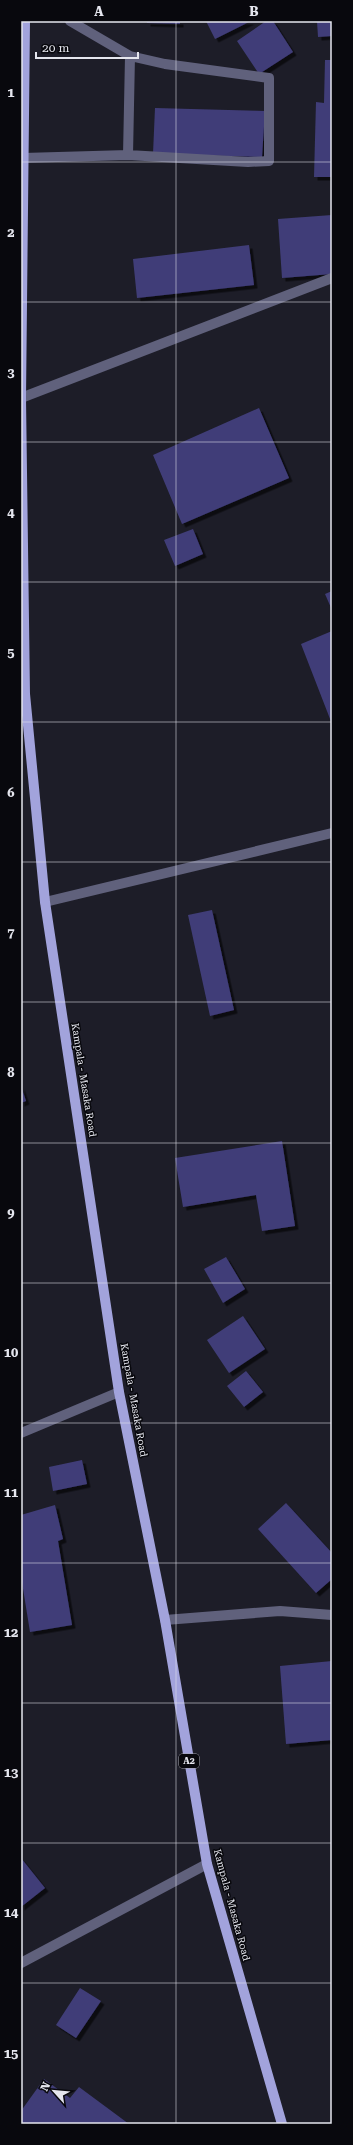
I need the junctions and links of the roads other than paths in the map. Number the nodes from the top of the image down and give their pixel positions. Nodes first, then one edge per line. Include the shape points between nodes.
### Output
1 (25, 21) edge
2 (70, 21) edge
3 (130, 56) junction
4 (128, 155) junction
5 (23, 158) junction
6 (332, 278) edge
7 (21, 398) edge
8 (23, 694) edge
9 (332, 833) edge
10 (45, 902) junction
11 (119, 1392) junction
12 (21, 1433) edge
13 (332, 1615) edge
14 (165, 1620) junction
15 (207, 1864) junction
16 (21, 1963) edge
17 (282, 2124) edge

1 - 5 main road, Kampala - Masaka Road / A2
2 - 3 street
3 - 4 street
3 - 4 street via 165,64 269,78 269,161
4 - 5 street
5 - 7 main road, Kampala - Masaka Road / A2
6 - 7 street
7 - 8 main road, Kampala - Masaka Road / A2
8 - 10 main road, Kampala - Masaka Road / A2
9 - 10 street
10 - 11 main road, Kampala - Masaka Road / A2
11 - 12 street
11 - 14 main road, Kampala - Masaka Road / A2
13 - 14 street via 280,1611
14 - 15 main road, Kampala - Masaka Road / A2
15 - 16 street
15 - 17 main road, Kampala - Masaka Road / A2

